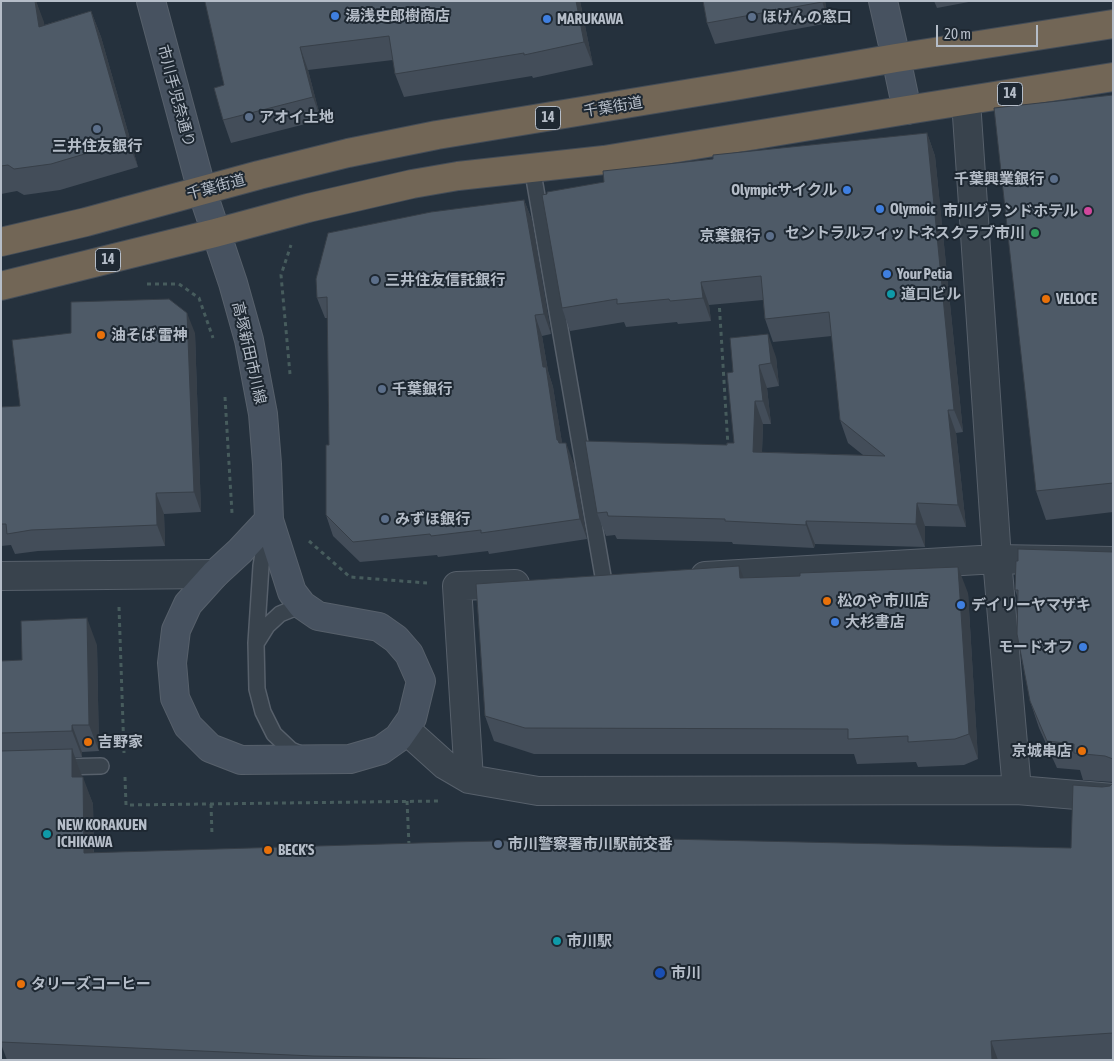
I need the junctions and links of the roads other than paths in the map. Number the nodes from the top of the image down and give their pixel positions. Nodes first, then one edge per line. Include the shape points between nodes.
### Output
1 (151, 1) edge
2 (883, 1) edge
3 (1113, 24) edge
4 (896, 58) junction
5 (1113, 77) edge
6 (966, 101) junction
7 (907, 110) junction
8 (532, 167) junction
9 (202, 191) junction
10 (215, 233) junction
11 (1, 242) edge
12 (1, 286) edge
13 (268, 520) junction
14 (997, 559) junction
15 (1113, 561) edge
16 (215, 574) junction
17 (1, 576) edge
18 (682, 577) edge
19 (604, 581) edge
20 (536, 584) edge
21 (302, 605) junction
22 (256, 643) junction
23 (404, 729) junction
24 (314, 760) junction
25 (101, 766) dead end
26 (41, 768) edge
27 (469, 779) junction
28 (1017, 790) junction
29 (1113, 798) edge

1 - 9 street, 市川手児奈通り
2 - 4 street
3 - 4 highway, 千葉街道 / 14
4 - 7 street
4 - 9 highway, 千葉街道 / 14 via 437,135 348,153
5 - 6 highway, 14
6 - 7 highway, 14
6 - 14 street
7 - 8 highway, 14 via 604,160
8 - 10 highway, 14 via 412,184
8 - 19 lane
9 - 10 street, 高塚新田市川線
9 - 11 highway, 千葉街道 / 14
10 - 12 highway, 14
10 - 13 street, 高塚新田市川線 via 233,283 256,376 266,447
13 - 16 street
13 - 21 street, 高塚新田市川線 via 292,592
13 - 22 lane via 261,566
14 - 15 street
14 - 18 street
14 - 28 street
16 - 17 street
16 - 24 street via 188,604 176,630 172,663 175,698 188,726 210,748 241,760
20 - 27 street via 457,586
21 - 22 lane via 280,614
21 - 23 street via 318,616 379,627 409,654 420,681 412,718
22 - 24 lane via 257,689 263,712 274,734 291,750
23 - 24 street via 398,738 381,750 350,759
23 - 27 street via 445,765
25 - 26 lane
27 - 28 street via 538,791
28 - 29 street

